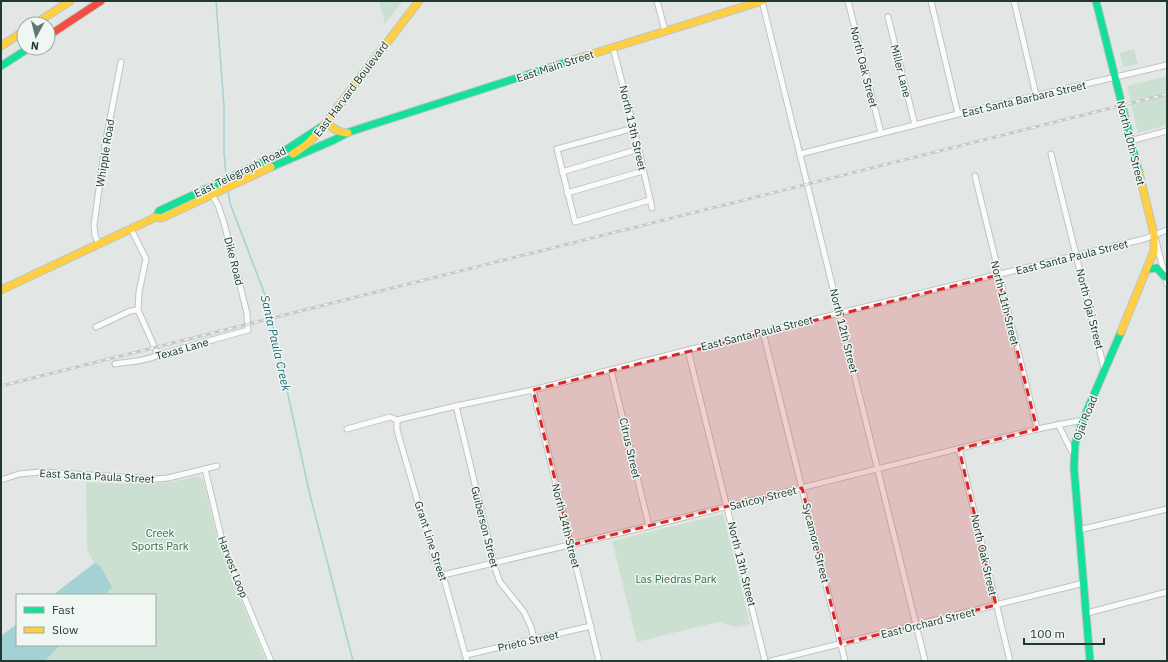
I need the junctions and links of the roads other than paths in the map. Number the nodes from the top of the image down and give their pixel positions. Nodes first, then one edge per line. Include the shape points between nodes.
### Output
1 (70, 1) edge
2 (100, 1) edge
3 (419, 1) edge
4 (657, 1) edge
5 (762, 1) edge
6 (848, 1) edge
7 (931, 1) edge
8 (1014, 1) edge
9 (1096, 1) edge
10 (47, 16) edge
11 (888, 17) dead end
12 (56, 31) edge
13 (665, 31) junction
14 (16, 36) edge
15 (1, 46) edge
16 (613, 48) junction
17 (17, 56) edge
18 (121, 62) dead end
19 (1167, 65) edge
20 (1, 66) edge
21 (1115, 78) junction
22 (1036, 95) junction
23 (958, 114) junction
24 (325, 123) junction
25 (915, 125) junction
26 (634, 128) junction
27 (1167, 131) edge
28 (349, 132) junction
29 (881, 134) junction
30 (1130, 141) junction
31 (316, 148) joint
32 (639, 149) junction
33 (800, 154) junction
34 (1051, 154) dead end
35 (643, 171) junction
36 (562, 172) junction
37 (249, 173) junction
38 (975, 176) dead end
39 (214, 191) junction
40 (567, 193) junction
41 (650, 200) junction
42 (652, 208) dead end
43 (131, 229) junction
44 (1167, 230) edge
45 (1154, 234) junction
46 (99, 244) junction
47 (1076, 256) junction
48 (1148, 269) junction
49 (998, 275) junction
50 (1166, 280) edge
51 (1, 290) edge
52 (138, 310) junction
53 (840, 314) junction
54 (96, 327) dead end
55 (248, 330) joint
56 (763, 332) junction
57 (688, 350) junction
58 (158, 354) junction
59 (115, 364) dead end
60 (611, 370) junction
61 (1105, 371) junction
62 (533, 390) junction
63 (456, 406) junction
64 (397, 420) junction
65 (1083, 420) junction
66 (1058, 424) junction
67 (347, 429) dead end
68 (1037, 430) junction
69 (959, 449) junction
70 (1074, 454) junction
71 (217, 466) dead end
72 (205, 469) junction
73 (878, 470) junction
74 (1, 480) edge
75 (802, 488) junction
76 (728, 507) junction
77 (1167, 509) edge
78 (649, 526) junction
79 (1079, 530) junction
80 (571, 545) junction
81 (494, 563) junction
82 (443, 576) junction
83 (1084, 583) junction
84 (1167, 592) edge
85 (996, 605) junction
86 (1086, 614) junction
87 (591, 626) junction
88 (916, 626) junction
89 (534, 639) junction
90 (841, 644) junction
91 (467, 658) edge
92 (271, 661) edge
93 (599, 661) edge
94 (765, 661) edge
95 (771, 661) edge
96 (845, 661) edge
97 (925, 661) edge
98 (1010, 661) edge
99 (1090, 661) edge

1 - 10 main road
2 - 12 main road
3 - 24 main road, East Harvard Boulevard
4 - 13 street
5 - 13 main road, East Main Street
5 - 33 street, North 12th Street
6 - 29 street, North Oak Street
7 - 23 street
8 - 22 street
9 - 21 main road, North 10th Street
11 - 25 street, Miller Lane
13 - 16 main road, East Main Street
14 - 15 main road
16 - 26 street, North 13th Street
16 - 28 main road, East Main Street
17 - 20 main road
18 - 46 street, Whipple Road via 105,145 94,225
19 - 21 street, East Santa Barbara Street
21 - 22 street, East Santa Barbara Street
21 - 30 main road, North 10th Street
22 - 23 street, East Santa Barbara Street
23 - 25 street, East Santa Barbara Street
24 - 28 main road via 335,131
24 - 37 main road, East Harvard Boulevard via 313,139 299,150
25 - 29 street, East Santa Barbara Street
26 - 32 street, North 13th Street
26 - 36 street via 557,149
27 - 30 street
28 - 31 main road, East Main Street
29 - 33 street, East Santa Barbara Street
30 - 45 main road, North 10th Street
31 - 37 main road, East Telegraph Road
32 - 35 street, North 13th Street
32 - 36 street
33 - 53 street, North 12th Street
34 - 47 street, North Ojai Street
35 - 40 street
35 - 41 street, North 13th Street
36 - 40 street
37 - 39 main road, East Telegraph Road
38 - 49 street, North 11th Street
39 - 43 main road, East Telegraph Road via 162,218 156,217
39 - 55 street, Dike Road via 247,313
40 - 41 street via 575,222
41 - 42 street, North 13th Street
43 - 46 main road, East Telegraph Road
43 - 52 street via 146,259
44 - 45 street, East Santa Paula Street
45 - 47 street, East Santa Paula Street via 1144,239
45 - 48 main road, Ojai Road via 1154,251
45 - 50 street, North 10th Street
46 - 51 main road, East Telegraph Road
47 - 49 street, East Santa Paula Street
47 - 61 street, North Ojai Street
48 - 50 main road via 1157,268
48 - 61 main road, Ojai Road
49 - 53 street, East Santa Paula Street
49 - 68 street, North 11th Street
52 - 54 street via 130,311
52 - 58 street
53 - 56 street, East Santa Paula Street
53 - 73 street, North 12th Street
55 - 58 street, Texas Lane
56 - 57 street, East Santa Paula Street
56 - 75 street, Sycamore Street
57 - 60 street, East Santa Paula Street
57 - 76 street, North 13th Street
58 - 59 street, Texas Lane via 132,363
60 - 62 street, East Santa Paula Street
60 - 78 street, Citrus Street
61 - 65 main road, Ojai Road
62 - 63 street, East Santa Paula Street
62 - 80 street, North 14th Street
63 - 64 street, East Santa Paula Street
63 - 81 street, Guiberson Street
64 - 67 street, East Santa Paula Street via 390,417
64 - 82 street, Grant Line Street via 397,430 433,553
65 - 66 street, Saticoy Street
65 - 70 main road, Ojai Road
66 - 68 street, Saticoy Street
66 - 70 street
68 - 69 street, Saticoy Street
69 - 73 street, Saticoy Street
69 - 85 street, North Oak Street
70 - 79 main road, Ojai Road
71 - 72 street, East Santa Paula Street
72 - 74 street, East Santa Paula Street via 156,479 41,472 18,474
72 - 92 street, Harvest Loop via 224,549
73 - 75 street, Saticoy Street
73 - 88 street, North 12th Street
75 - 76 street, Saticoy Street
75 - 90 street, Sycamore Street
76 - 78 street, Saticoy Street
76 - 94 street, North 13th Street
77 - 79 street
78 - 80 street, Saticoy Street
79 - 83 main road, Ojai Road
80 - 81 street, Saticoy Street
80 - 87 street, North 14th Street
81 - 82 street, Saticoy Street
81 - 89 street, Guiberson Street via 500,582 524,612
82 - 91 street, Grant Line Street
83 - 85 street, East Orchard Street
83 - 86 main road, Ojai Road
84 - 86 street
85 - 88 street, East Orchard Street
85 - 98 street, North Oak Street
86 - 99 main road, Ojai Road
87 - 89 street, Prieto Street
87 - 93 street, North 14th Street
88 - 90 street, East Orchard Street
88 - 97 street, North 12th Street
89 - 91 street, Prieto Street
90 - 95 street, East Orchard Street
90 - 96 street, Sycamore Street

